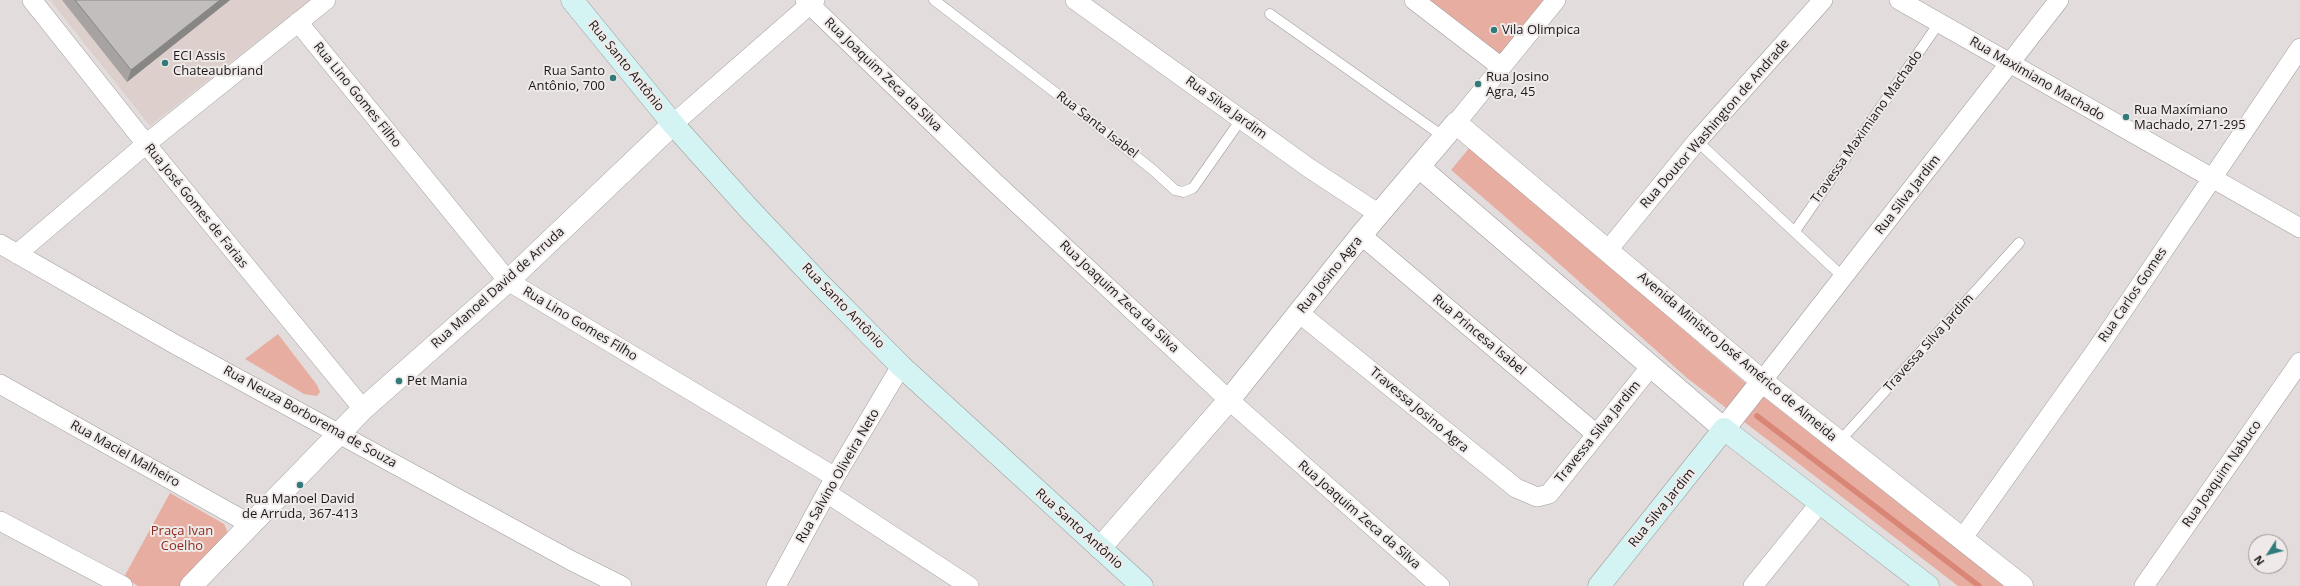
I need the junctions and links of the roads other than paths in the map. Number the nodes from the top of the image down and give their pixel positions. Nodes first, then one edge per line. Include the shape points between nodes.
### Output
1 (32, 0) edge
2 (326, 0) edge
3 (572, 0) edge
4 (934, 0) edge
5 (1074, 0) edge
6 (1414, 0) edge
7 (1556, 0) edge
8 (1823, 0) edge
9 (1899, 0) edge
10 (2059, 0) edge
11 (810, 1) edge
12 (1270, 14) dead end
13 (298, 22) junction
14 (1939, 23) junction
15 (2300, 48) edge
16 (2010, 64) junction
17 (1501, 67) junction
18 (1242, 118) junction
19 (673, 124) junction
20 (1450, 130) junction
21 (1697, 141) junction
22 (146, 144) junction
23 (1419, 167) junction
24 (2212, 178) junction
25 (1379, 214) junction
26 (2300, 228) edge
27 (1795, 232) junction
28 (1361, 235) junction
29 (2019, 243) dead end
30 (0, 244) edge
31 (1608, 250) junction
32 (17, 254) junction
33 (1843, 277) junction
34 (508, 281) junction
35 (1300, 313) junction
36 (2300, 362) edge
37 (901, 366) junction
38 (1651, 366) junction
39 (0, 384) edge
40 (1758, 385) junction
41 (1229, 400) junction
42 (363, 409) junction
43 (1726, 426) junction
44 (341, 434) junction
45 (1596, 434) junction
46 (1839, 442) junction
47 (831, 485) junction
48 (1543, 497) joint
49 (1820, 503) junction
50 (0, 520) edge
51 (250, 524) junction
52 (1962, 539) junction
53 (1100, 548) junction
54 (123, 586) edge
55 (191, 586) edge
56 (622, 586) edge
57 (776, 586) edge
58 (968, 586) edge
59 (1142, 586) edge
60 (1440, 586) edge
61 (1599, 586) edge
62 (1753, 586) edge
63 (1927, 586) edge
64 (2022, 586) edge
65 (2144, 586) edge

1 - 22 street, Rua José Gomes de Farias
2 - 13 street
3 - 19 main road, Rua Santo Antônio
4 - 18 lane, Rua Santa Isabel via 1089,119 1175,190 1183,192 1192,188
5 - 18 street, Rua Silva Jardim
6 - 17 street
7 - 17 street, Rua Josino Agra
8 - 21 street, Rua Doutor Washington de Andrade
9 - 14 street, Rua Maximiano Machado
10 - 16 street, Rua Silva Jardim
11 - 19 street, Rua Manoel David de Arruda
11 - 41 street, Rua Joaquim Zeca da Silva via 996,183
12 - 20 lane
13 - 22 street
13 - 34 street, Rua Lino Gomes Filho
14 - 16 street, Rua Maximiano Machado
14 - 27 lane, Travessa Maximiano Machado
15 - 24 street, Rua Carlos Gomes
16 - 24 street, Rua Maximiano Machado
16 - 33 street, Rua Silva Jardim
17 - 20 street, Rua Josino Agra
18 - 25 street, Rua Silva Jardim via 1309,168
19 - 34 street, Rua Manoel David de Arruda
19 - 37 main road, Rua Santo Antônio via 750,210
20 - 23 street, Rua Josino Agra
20 - 31 street, Avenida Ministro José Américo de Almeida
21 - 27 lane
21 - 31 street, Rua Doutor Washington de Andrade
22 - 32 street
22 - 42 street, Rua José Gomes de Farias
23 - 25 street, Rua Josino Agra
23 - 38 street
24 - 26 street, Rua Maximiano Machado
24 - 52 street, Rua Carlos Gomes via 2099,346
25 - 28 street, Rua Josino Agra
27 - 33 lane
28 - 35 street, Rua Josino Agra
28 - 45 street, Rua Princesa Isabel
29 - 46 lane, Travessa Silva Jardim
30 - 32 street, Rua Neuza Borborema de Souza
31 - 40 street, Avenida Ministro José Américo de Almeida
32 - 44 street, Rua Neuza Borborema de Souza via 178,346
33 - 40 street, Rua Silva Jardim
34 - 42 street, Rua Manoel David de Arruda
34 - 47 street, Rua Lino Gomes Filho
35 - 41 street, Rua Josino Agra
35 - 48 street, Travessa Josino Agra via 1516,488 1530,496
36 - 65 street, Rua Joaquim Nabuco
37 - 47 street, Rua Salvino Oliveira Neto
37 - 53 main road, Rua Santo Antônio
38 - 43 street
38 - 45 street, Travessa Silva Jardim
39 - 51 street, Rua Maciel Malheiro
40 - 43 street
40 - 46 street, Avenida Ministro José Américo de Almeida
41 - 53 street, Rua Josino Agra
41 - 60 street, Rua Joaquim Zeca da Silva
42 - 44 street, Rua Manoel David de Arruda
43 - 49 main road
43 - 61 main road, Rua Silva Jardim
44 - 51 street, Rua Manoel David de Arruda
44 - 56 street, Rua Neuza Borborema de Souza
45 - 48 street, Travessa Silva Jardim via 1549,494
46 - 52 street, Avenida Ministro José Américo de Almeida
47 - 57 street, Rua Salvino Oliveira Neto
47 - 58 street, Rua Lino Gomes Filho
49 - 62 street
49 - 63 main road
50 - 54 street
51 - 55 street, Rua Manoel David de Arruda
52 - 64 street, Avenida Ministro José Américo de Almeida
53 - 59 main road, Rua Santo Antônio

